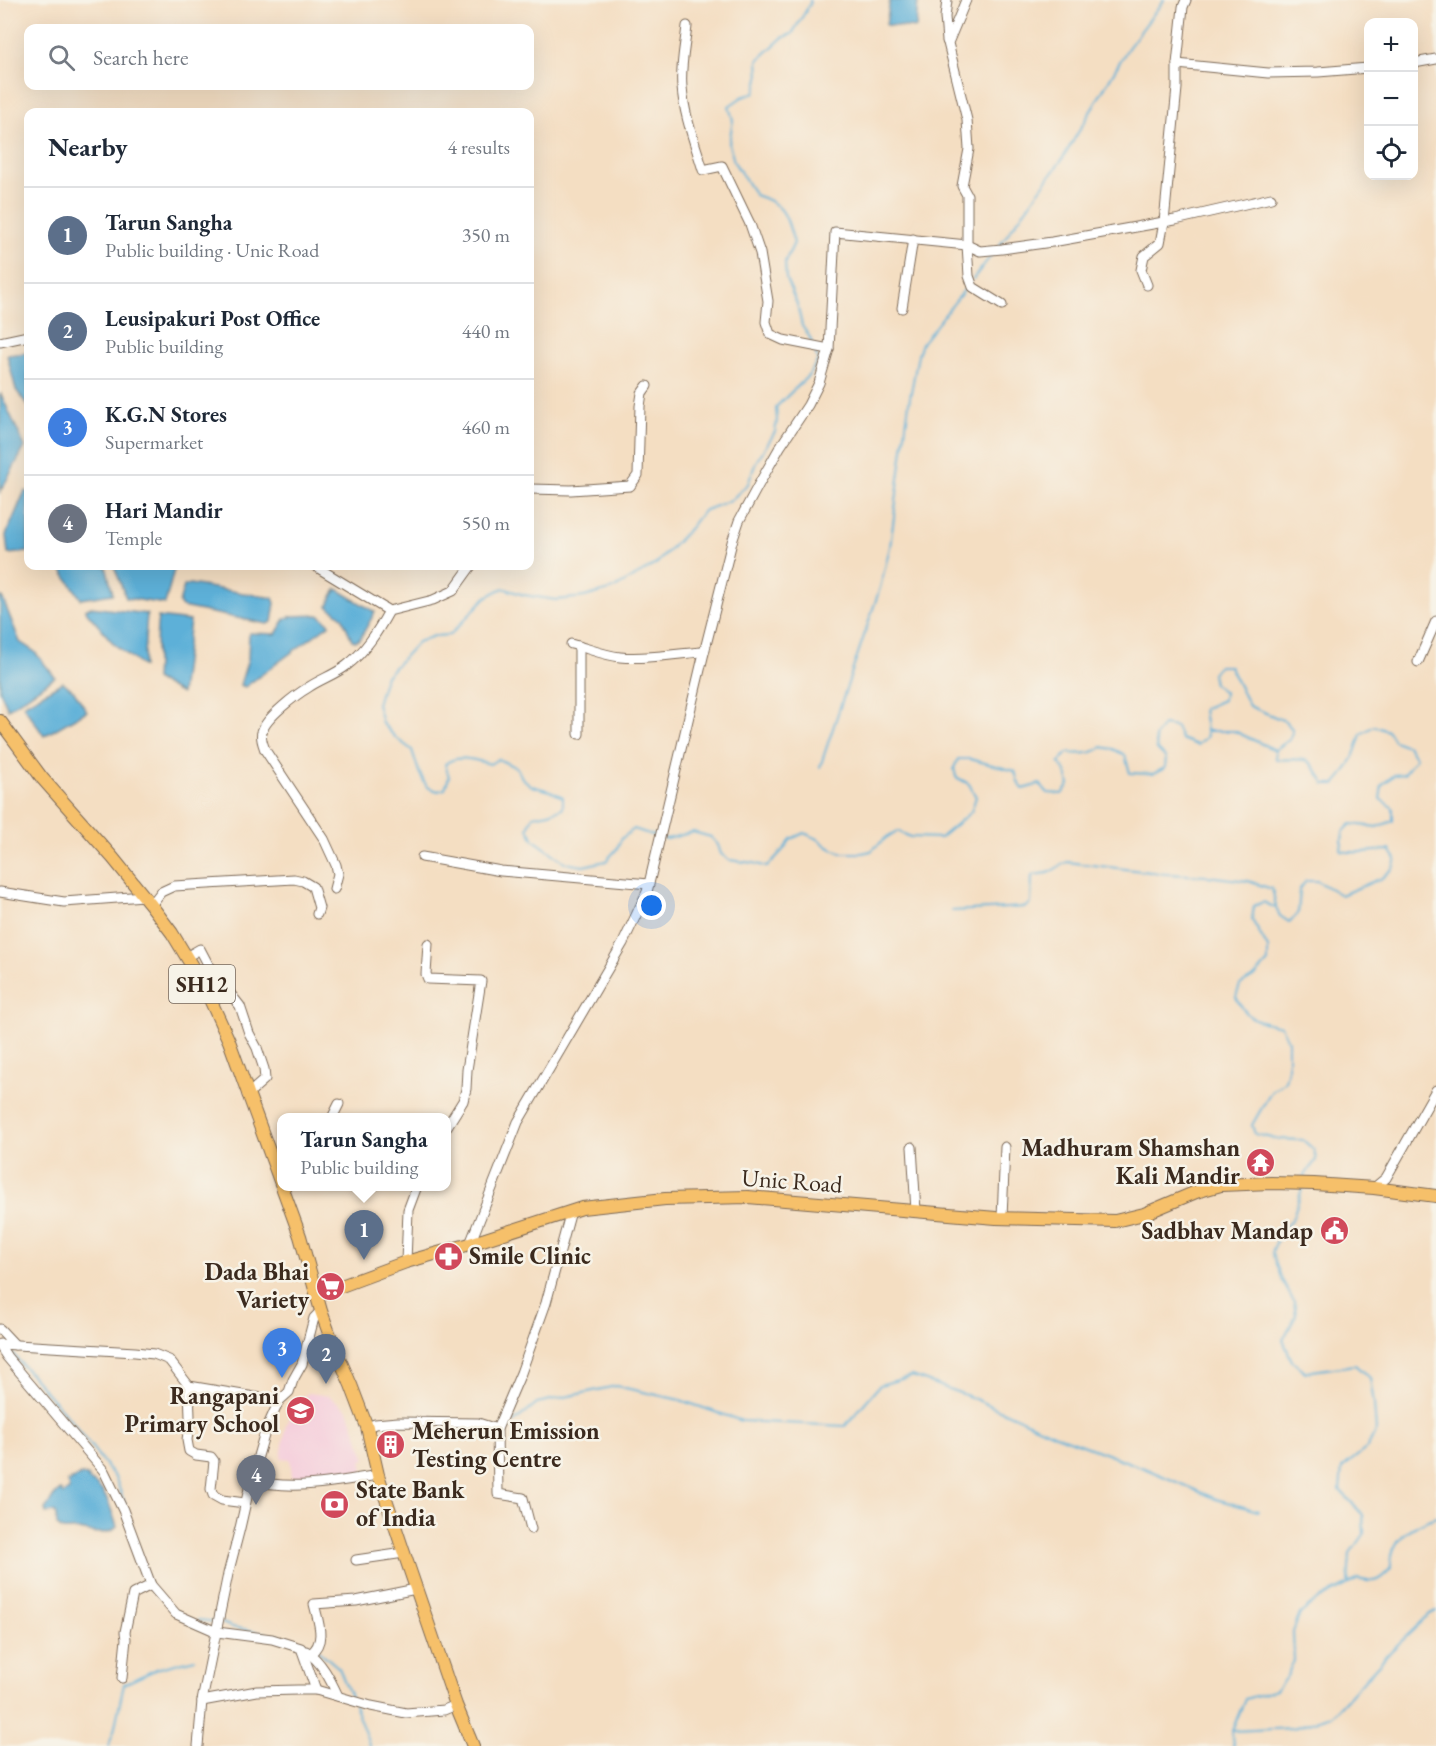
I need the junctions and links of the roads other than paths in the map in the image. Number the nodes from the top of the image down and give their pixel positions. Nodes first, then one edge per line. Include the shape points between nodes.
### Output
1 (947, 0) edge
2 (966, 0) edge
3 (1186, 0) edge
4 (687, 26) dead end
5 (948, 43) junction
6 (1436, 59) edge
7 (1418, 62) edge
8 (1177, 64) junction
9 (1364, 68) edge
10 (1271, 198) dead end
11 (1164, 222) junction
12 (913, 239) junction
13 (967, 245) junction
14 (1147, 285) dead end
15 (1002, 305) dead end
16 (902, 308) dead end
17 (24, 337) edge
18 (0, 342) edge
19 (825, 348) junction
20 (647, 386) dead end
21 (534, 489) edge
22 (322, 570) edge
23 (468, 570) edge
24 (389, 611) junction
25 (1436, 621) edge
26 (704, 652) junction
27 (1418, 662) dead end
28 (0, 721) edge
29 (579, 734) dead end
30 (422, 857) dead end
31 (649, 884) junction
32 (334, 890) dead end
33 (0, 892) edge
34 (148, 900) junction
35 (316, 914) dead end
36 (428, 944) dead end
37 (186, 957) junction
38 (1436, 1090) edge
39 (247, 1095) junction
40 (339, 1104) dead end
41 (334, 1113) edge
42 (451, 1121) edge
43 (912, 1147) dead end
44 (1005, 1147) dead end
45 (277, 1174) edge
46 (1374, 1188) junction
47 (283, 1191) edge
48 (415, 1191) edge
49 (1436, 1196) edge
50 (571, 1211) junction
51 (916, 1211) junction
52 (1002, 1218) junction
53 (470, 1244) junction
54 (406, 1262) junction
55 (317, 1295) junction
56 (321, 1311) junction
57 (0, 1329) edge
58 (0, 1345) edge
59 (15, 1345) junction
60 (189, 1386) junction
61 (279, 1401) junction
62 (367, 1427) junction
63 (497, 1429) junction
64 (378, 1475) junction
65 (250, 1480) junction
66 (245, 1503) junction
67 (531, 1529) dead end
68 (404, 1552) junction
69 (356, 1560) dead end
70 (151, 1585) junction
71 (416, 1588) junction
72 (217, 1632) junction
73 (301, 1648) junction
74 (314, 1650) junction
75 (122, 1678) dead end
76 (316, 1690) junction
77 (343, 1698) junction
78 (202, 1701) junction
79 (456, 1705) junction
80 (198, 1746) edge
81 (473, 1746) edge

1 - 5 street
2 - 5 street
3 - 8 street
4 - 19 street via 684,107 703,170 722,166 750,224 765,281 770,334
5 - 13 street via 967,120 969,149 962,186 967,195
6 - 7 street
8 - 9 street via 1268,73
8 - 11 street
10 - 11 street
11 - 13 street via 1002,249 980,251
11 - 14 street via 1160,243 1144,256 1142,270
12 - 13 street
12 - 16 street
12 - 19 street via 836,232
13 - 15 street via 973,286
17 - 18 street
19 - 26 street via 819,383 739,521
20 - 21 street via 640,406 639,475 630,486
22 - 24 street
23 - 24 street via 453,591
24 - 32 street via 359,655 296,697 266,723 262,732 265,750 324,839 336,865
25 - 27 street
26 - 29 street via 657,658 619,657 575,645
26 - 31 street
28 - 34 main road, SH12 via 42,778
30 - 31 street via 501,870
31 - 53 street via 623,943 518,1122
33 - 34 street via 64,902
34 - 35 street via 174,886 294,879 313,887 319,908
34 - 37 main road, SH12
36 - 42 street via 428,979 481,981 466,1089
37 - 39 main road, SH12 via 229,1041
37 - 39 street via 200,949 240,1006 265,1079
38 - 46 street via 1386,1178
39 - 45 main road, SH12
40 - 41 street
43 - 51 street
44 - 52 street
46 - 49 main road
46 - 52 main road, Unic Road via 1221,1185 1115,1221
47 - 55 main road, SH12
48 - 54 street via 408,1210
50 - 51 main road, Unic Road via 665,1199 748,1197
50 - 53 main road, Unic Road
50 - 63 street via 546,1303
51 - 52 main road, Unic Road
53 - 54 main road, Unic Road
54 - 55 main road, Unic Road
55 - 56 main road, SH12
56 - 61 street via 314,1318 302,1364 289,1392
56 - 62 main road, SH12
57 - 59 street
58 - 59 street
58 - 70 street via 104,1471
59 - 60 street via 154,1354 169,1360
60 - 61 street
60 - 66 street via 189,1451 214,1461 213,1495
61 - 65 street
62 - 63 street via 398,1422 478,1423
62 - 64 main road, SH12
63 - 67 street via 498,1494 523,1497
64 - 65 street via 296,1485
64 - 68 main road, SH12
65 - 66 street
66 - 72 street
68 - 69 street
68 - 71 main road, SH12
70 - 72 street via 176,1614
70 - 75 street via 133,1594
71 - 74 street via 356,1601 314,1604 321,1636
71 - 79 main road, SH12
72 - 73 street via 272,1639
72 - 78 street
73 - 74 street
73 - 76 street
74 - 77 street
76 - 77 street
76 - 78 street via 257,1691
77 - 79 street via 406,1713 444,1710
78 - 80 street
79 - 81 main road, SH12

